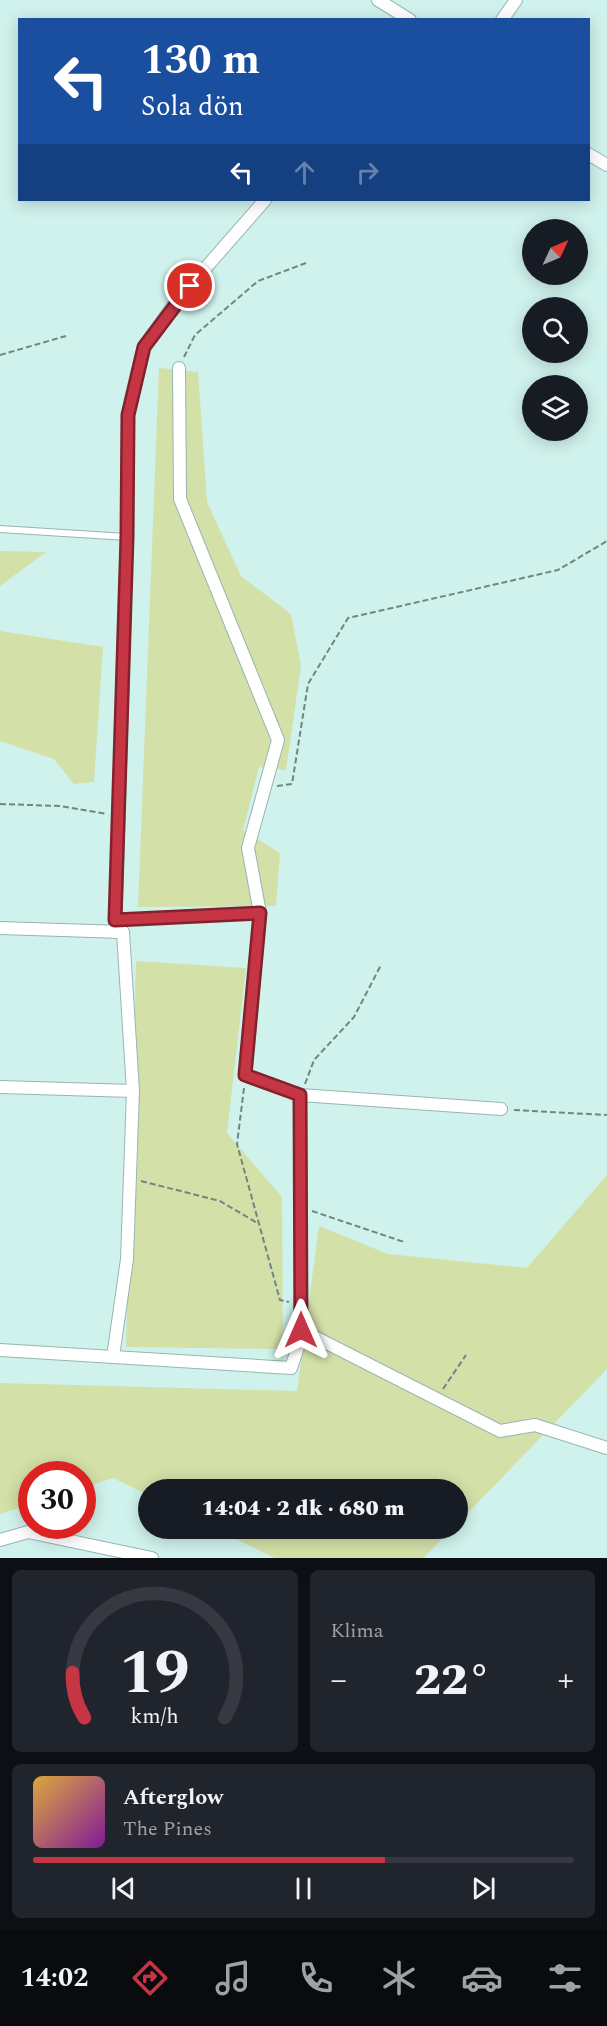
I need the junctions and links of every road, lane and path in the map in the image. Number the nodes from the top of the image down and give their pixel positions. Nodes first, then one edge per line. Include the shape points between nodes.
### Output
1 (378, 0) edge
2 (516, 0) edge
3 (401, 18) edge
4 (503, 18) edge
5 (590, 155) edge
6 (607, 165) edge
7 (264, 201) edge
8 (306, 263) dead end
9 (66, 336) dead end
10 (0, 355) edge
11 (179, 368) joint
12 (0, 529) edge
13 (127, 537) junction
14 (607, 541) edge
15 (265, 787) junction
16 (0, 804) edge
17 (118, 816) junction
18 (260, 913) junction
19 (115, 926) junction
20 (0, 928) edge
21 (381, 965) dead end
22 (245, 1075) junction
23 (0, 1087) edge
24 (133, 1091) junction
25 (300, 1095) junction
26 (501, 1109) joint
27 (607, 1115) edge
28 (130, 1178) junction
29 (301, 1208) junction
30 (259, 1225) junction
31 (404, 1242) dead end
32 (301, 1305) junction
33 (301, 1330) junction
34 (0, 1350) edge
35 (466, 1355) dead end
36 (113, 1358) junction
37 (436, 1399) junction
38 (607, 1448) edge
39 (0, 1540) edge
40 (152, 1558) edge

1 - 3 street
2 - 4 street
5 - 6 street
7 - 13 street via 175,303 144,347 128,415
8 - 11 path via 258,281 195,335
9 - 10 path
11 - 15 street via 180,500 278,740
12 - 13 lane
13 - 17 street
14 - 15 path via 558,570 348,618 308,684 292,784
15 - 18 street via 248,848
16 - 17 path via 60,806
17 - 19 street
18 - 19 lane
18 - 22 street
19 - 20 street
19 - 24 street via 123,932
21 - 25 path via 354,1017 314,1060
22 - 25 street
22 - 30 path via 237,1144
23 - 24 street
24 - 28 street
25 - 26 street
25 - 29 street
26 - 27 path
28 - 30 path via 220,1201
28 - 36 street via 127,1259
29 - 31 path
29 - 32 street
30 - 32 path via 280,1300
32 - 33 street
33 - 36 street via 291,1368
33 - 37 street
34 - 36 street
35 - 37 path
37 - 38 street via 500,1431 535,1425
39 - 40 street via 28,1532

